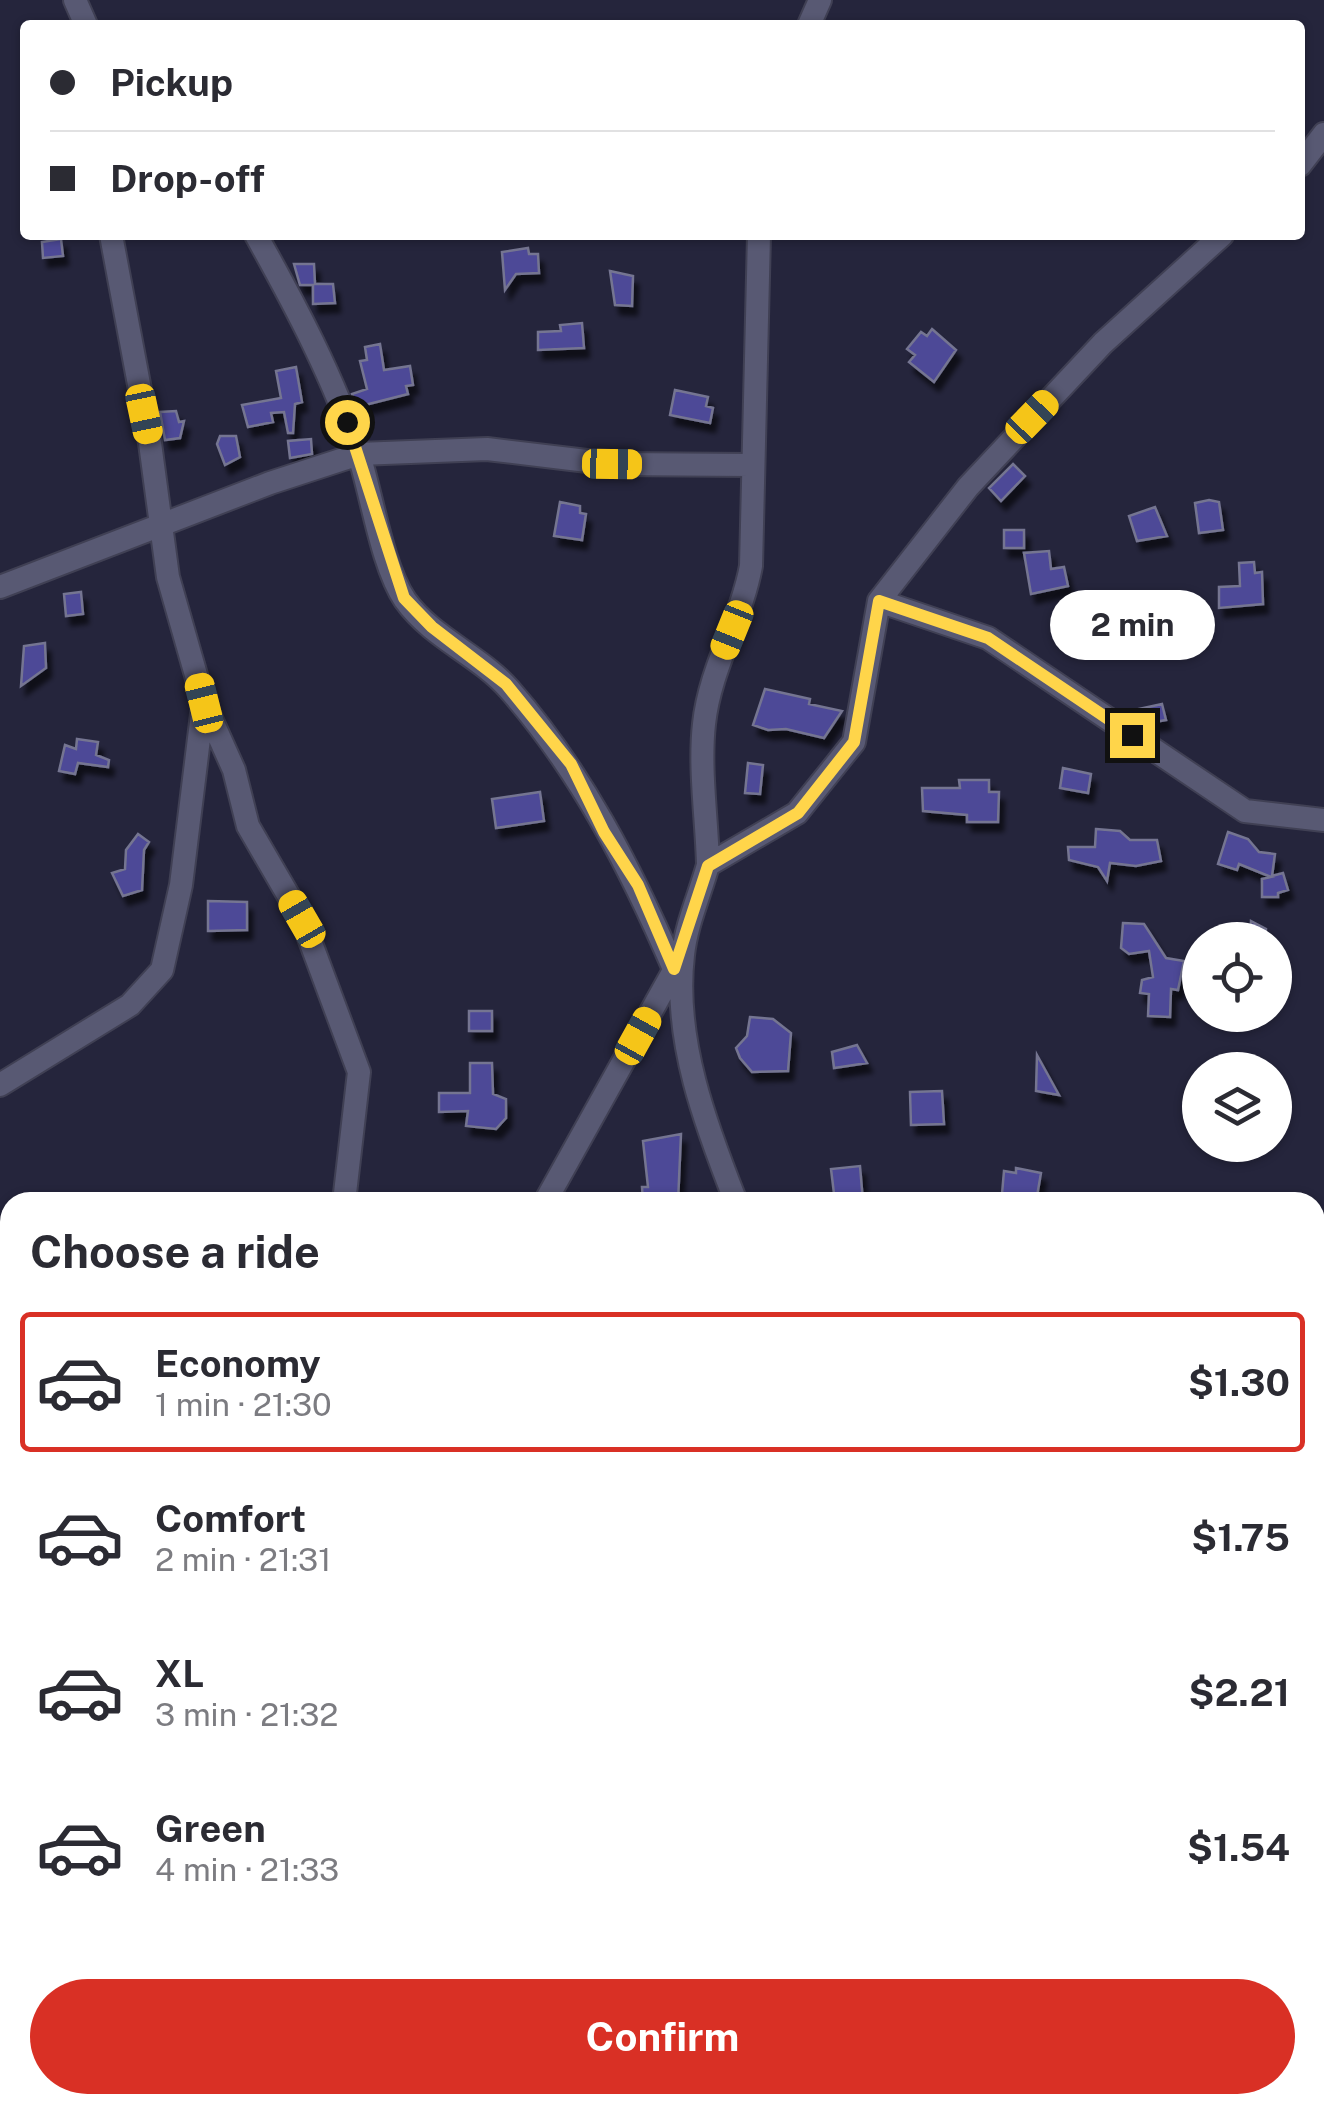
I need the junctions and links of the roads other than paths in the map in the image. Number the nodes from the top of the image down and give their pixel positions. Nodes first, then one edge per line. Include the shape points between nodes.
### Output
1 (1324, 134) edge
2 (1305, 159) edge
3 (112, 240) edge
4 (259, 240) edge
5 (759, 240) edge
6 (1217, 240) edge
7 (359, 454) junction
8 (751, 465) junction
9 (162, 524) junction
10 (0, 587) edge
11 (879, 601) junction
12 (204, 703) junction
13 (1324, 820) edge
14 (708, 866) junction
15 (679, 961) junction
16 (0, 1085) edge
17 (345, 1192) edge
18 (551, 1192) edge
19 (732, 1192) edge

1 - 2 street
3 - 9 street
4 - 7 street via 335,388
5 - 8 street
6 - 11 street via 1032,417
7 - 8 street via 487,449 612,464
7 - 9 street
7 - 15 street via 404,598 506,684 571,764
8 - 14 street via 752,566 704,724
9 - 10 street
9 - 12 street via 168,577
11 - 13 street via 988,638 1246,810
11 - 14 street via 854,742 798,813
12 - 16 street via 181,885 162,970 130,1005
12 - 17 street via 234,770 248,826 302,919 355,1058 357,1110
14 - 15 street
15 - 18 street
15 - 19 street via 684,1028 708,1128

